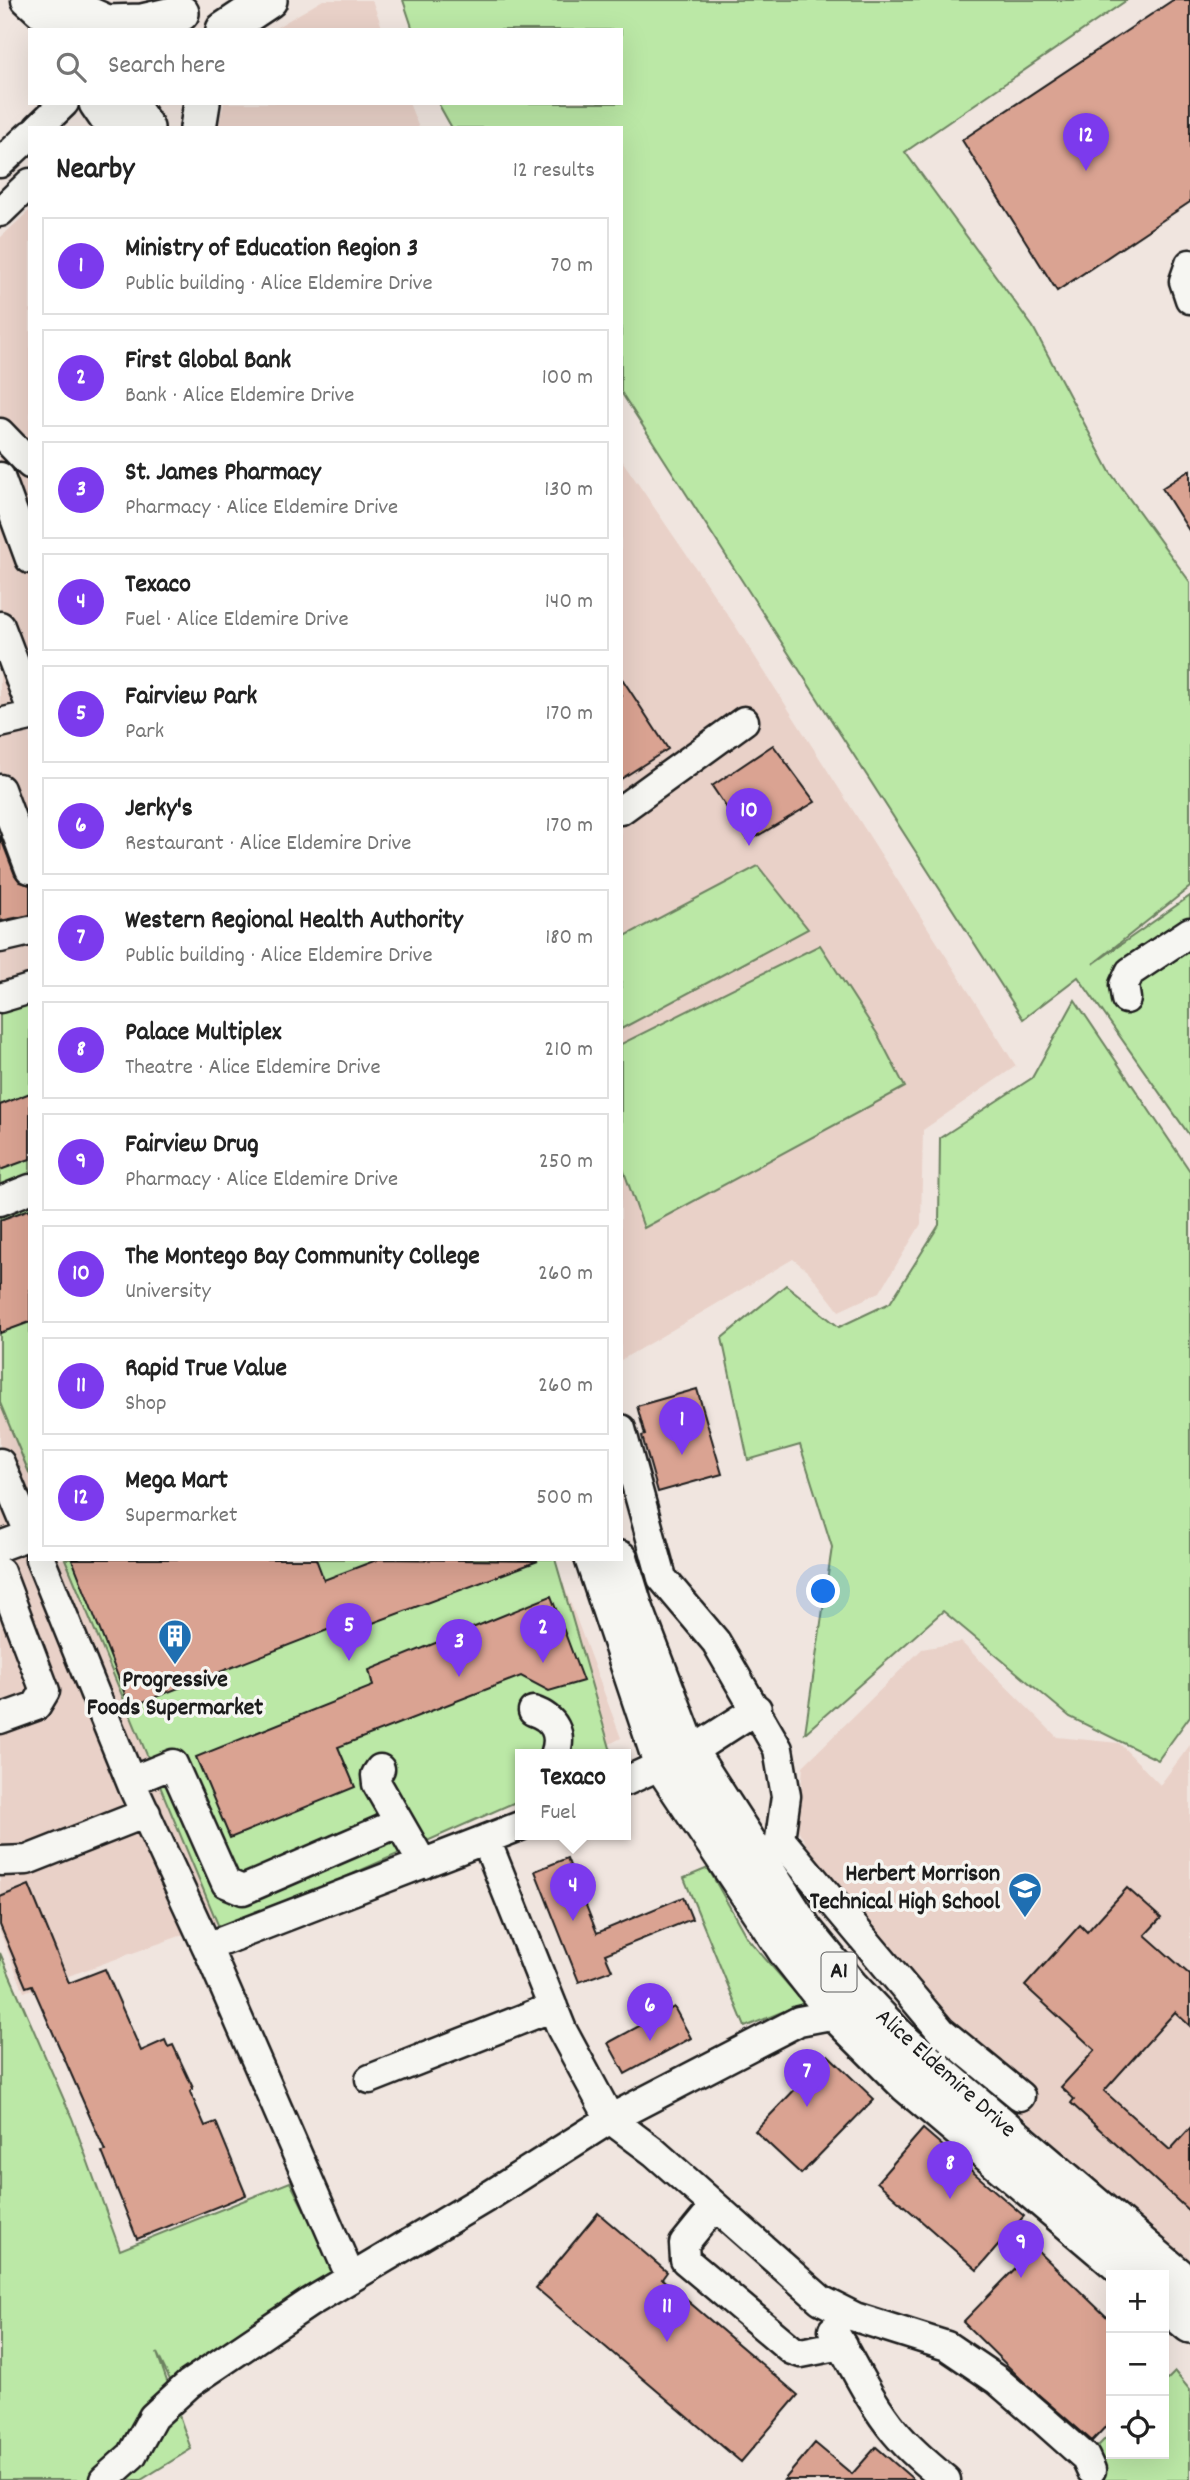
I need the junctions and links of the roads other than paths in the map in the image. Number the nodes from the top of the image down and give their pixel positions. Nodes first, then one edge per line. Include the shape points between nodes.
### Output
1 (36, 0) edge
2 (179, 14) edge
3 (46, 28) edge
4 (57, 28) edge
5 (62, 105) edge
6 (202, 105) edge
7 (108, 113) edge
8 (40, 126) edge
9 (141, 126) edge
10 (198, 126) edge
11 (28, 137) edge
12 (0, 163) edge
13 (28, 185) edge
14 (0, 212) edge
15 (1190, 264) edge
16 (1190, 299) edge
17 (0, 433) edge
18 (28, 462) edge
19 (0, 477) edge
20 (28, 554) edge
21 (0, 626) edge
22 (24, 672) edge
23 (28, 694) edge
24 (28, 716) edge
25 (744, 721) dead end
26 (0, 723) edge
27 (0, 789) edge
28 (623, 809) edge
29 (28, 864) edge
30 (28, 931) edge
31 (1190, 932) edge
32 (0, 938) edge
33 (28, 990) edge
34 (0, 998) edge
35 (1126, 999) dead end
36 (28, 1190) edge
37 (0, 1201) edge
38 (623, 1436) edge
39 (12, 1468) edge
40 (28, 1528) edge
41 (28, 1536) edge
42 (0, 1546) edge
43 (41, 1561) edge
44 (594, 1561) edge
45 (621, 1561) edge
46 (0, 1572) edge
47 (757, 1709) junction
48 (533, 1711) dead end
49 (0, 1719) edge
50 (557, 1749) edge
51 (676, 1759) junction
52 (380, 1769) dead end
53 (631, 1778) edge
54 (131, 1781) junction
55 (146, 1813) junction
56 (398, 1823) junction
57 (515, 1828) edge
58 (486, 1840) junction
59 (0, 1861) edge
60 (423, 1864) junction
61 (207, 1947) junction
62 (553, 2007) junction
63 (836, 2014) junction
64 (370, 2079) dead end
65 (1020, 2096) dead end
66 (610, 2119) junction
67 (714, 2207) junction
68 (1125, 2270) edge
69 (351, 2278) junction
70 (1190, 2286) edge
71 (808, 2289) junction
72 (1169, 2307) edge
73 (1190, 2325) edge
74 (842, 2345) junction
75 (1091, 2470) dead end
76 (104, 2480) edge
77 (946, 2480) edge

1 - 2 main road via 107,23
1 - 3 street
1 - 4 street
5 - 8 street
6 - 10 main road
7 - 9 main road
11 - 12 street
13 - 14 street
15 - 16 street via 1184,281
17 - 18 street
19 - 20 street
21 - 22 street
22 - 23 street
24 - 26 street
25 - 28 street
27 - 29 street
30 - 32 street
31 - 35 street via 1130,972 1124,985
33 - 34 street
36 - 37 street
38 - 47 street via 662,1578 716,1642
39 - 40 street
41 - 42 street
43 - 54 street
44 - 51 main road, Alice Eldemire Drive / A1
45 - 51 main road, Alice Eldemire Drive / A1
46 - 49 street via 45,1690 36,1706
47 - 51 street
47 - 65 street via 778,1749 786,1797 780,1839 941,2031
48 - 50 street via 556,1727
51 - 53 street
51 - 63 main road, Alice Eldemire Drive / A1 via 786,1951
51 - 70 main road, Alice Eldemire Drive / A1 via 806,1932 899,2038
52 - 56 street via 377,1784
54 - 55 street
54 - 56 street via 173,1764 226,1882 243,1890
55 - 59 street via 27,1860
55 - 61 street
56 - 60 street
57 - 58 street
58 - 60 street
58 - 62 street
60 - 61 street
61 - 69 street
62 - 64 street
62 - 66 street
63 - 66 street via 799,2021
63 - 68 main road, Alice Eldemire Drive / A1 via 907,2085
66 - 67 street
66 - 69 street
67 - 71 street
67 - 74 street via 684,2244 685,2260 792,2350 801,2353
69 - 76 street via 190,2384 153,2417 132,2455
71 - 74 street
71 - 75 street via 855,2317 947,2346 1040,2417 1085,2458
72 - 73 main road
74 - 77 street via 882,2414

